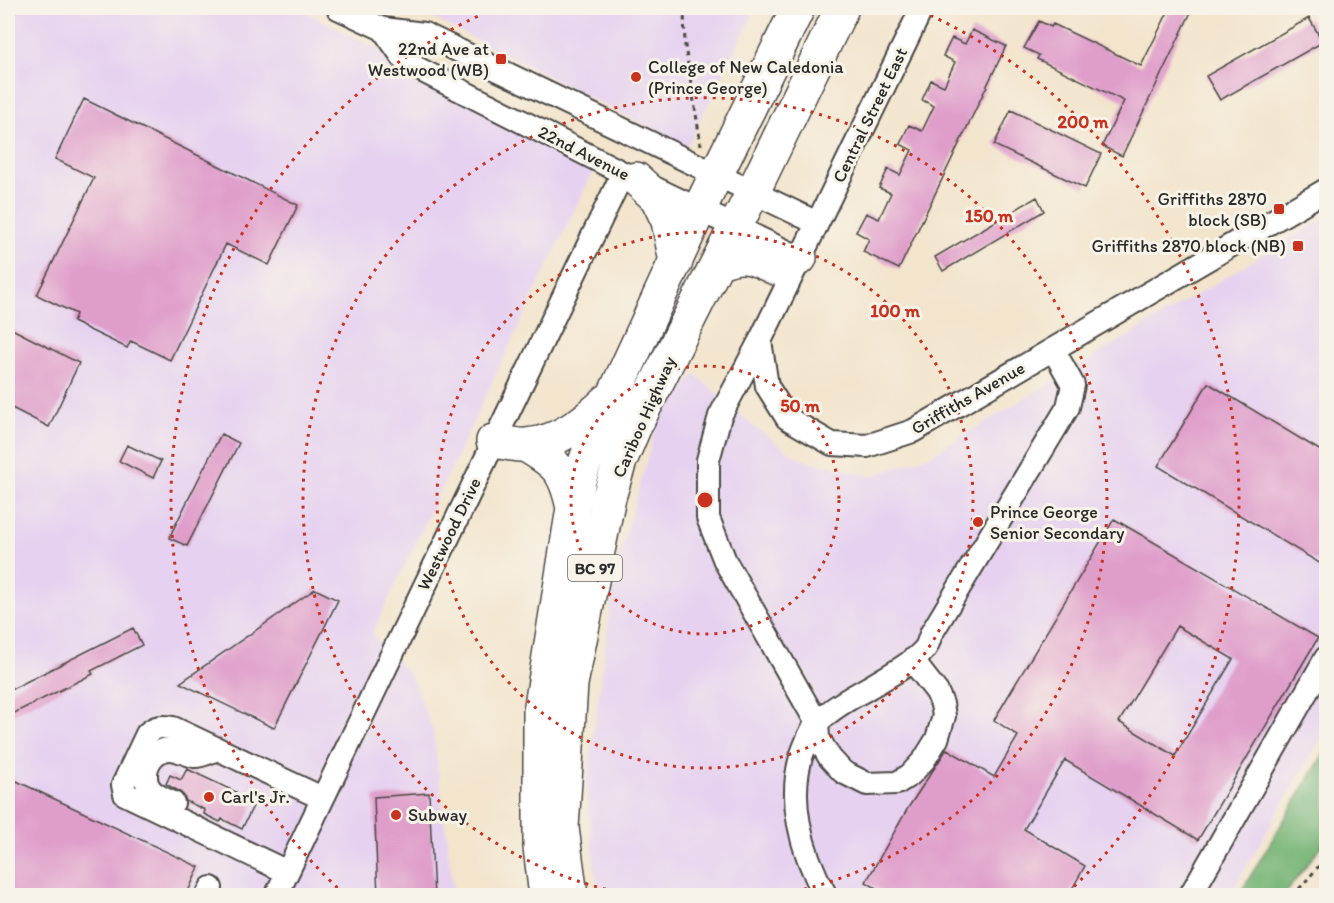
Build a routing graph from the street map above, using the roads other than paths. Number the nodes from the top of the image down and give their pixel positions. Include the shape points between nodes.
1 (338, 8) edge
2 (798, 8) edge
3 (842, 8) edge
4 (922, 8) edge
5 (375, 20) edge
6 (716, 174) junction
7 (630, 176) junction
8 (1326, 190) edge
9 (753, 192) junction
10 (699, 210) junction
11 (817, 223) junction
12 (735, 228) junction
13 (800, 258) junction
14 (676, 262) junction
15 (718, 263) junction
16 (759, 341) junction
17 (1053, 349) junction
18 (613, 396) junction
19 (493, 441) junction
20 (525, 445) junction
21 (573, 508) junction
22 (1326, 658) edge
23 (912, 660) junction
24 (817, 723) junction
25 (322, 798) junction
26 (287, 872) junction
27 (276, 896) edge
28 (546, 896) edge
29 (571, 896) edge
30 (826, 896) edge
31 (1190, 896) edge

1 - 5 street, 22nd Avenue
2 - 6 highway, Cariboo Highway / BC 97
3 - 9 highway, Cariboo Highway / BC 97
4 - 11 street, Central Street East
5 - 6 street, 22nd Avenue via 424,34
5 - 7 street, 22nd Avenue via 407,63
6 - 9 street, 22nd Avenue
6 - 10 highway, Cariboo Highway / BC 97
7 - 10 street, 22nd Avenue
7 - 14 highway via 657,198 668,221
7 - 19 street, Westwood Drive
8 - 17 street, Griffiths Avenue
9 - 11 street, 22nd Avenue
9 - 12 highway, Cariboo Highway / BC 97
10 - 12 street, 22nd Avenue
10 - 14 highway, Cariboo Highway / BC 97
11 - 13 street
12 - 13 street, 22nd Avenue
12 - 15 highway, Cariboo Highway / BC 97
13 - 15 highway via 775,268 742,255
13 - 16 street
14 - 18 highway, Cariboo Highway / BC 97
15 - 29 highway, Cariboo Highway / BC 97 via 634,428 609,497 571,684 562,828
16 - 17 street, Griffiths Avenue via 766,386 787,418 832,444 867,446 913,431
16 - 24 street via 720,416 708,460 708,518 724,561
17 - 23 street via 1073,385 1068,407 931,634 926,649
18 - 20 highway via 567,432
18 - 21 highway, Cariboo Highway / BC 97 via 591,445
19 - 20 highway
19 - 25 street, Westwood Drive
20 - 21 highway via 560,470
21 - 28 highway, Cariboo Highway / BC 97 via 540,712 540,847
22 - 31 street
23 - 24 street
23 - 24 street via 937,692 944,716 937,740 910,775 897,783 867,784 843,772 818,738
24 - 30 street via 802,753 797,808 805,851
25 - 26 street, Westwood Drive
25 - 26 street via 173,728 165,726 147,734 123,785 125,794
26 - 27 street, Westwood Drive

